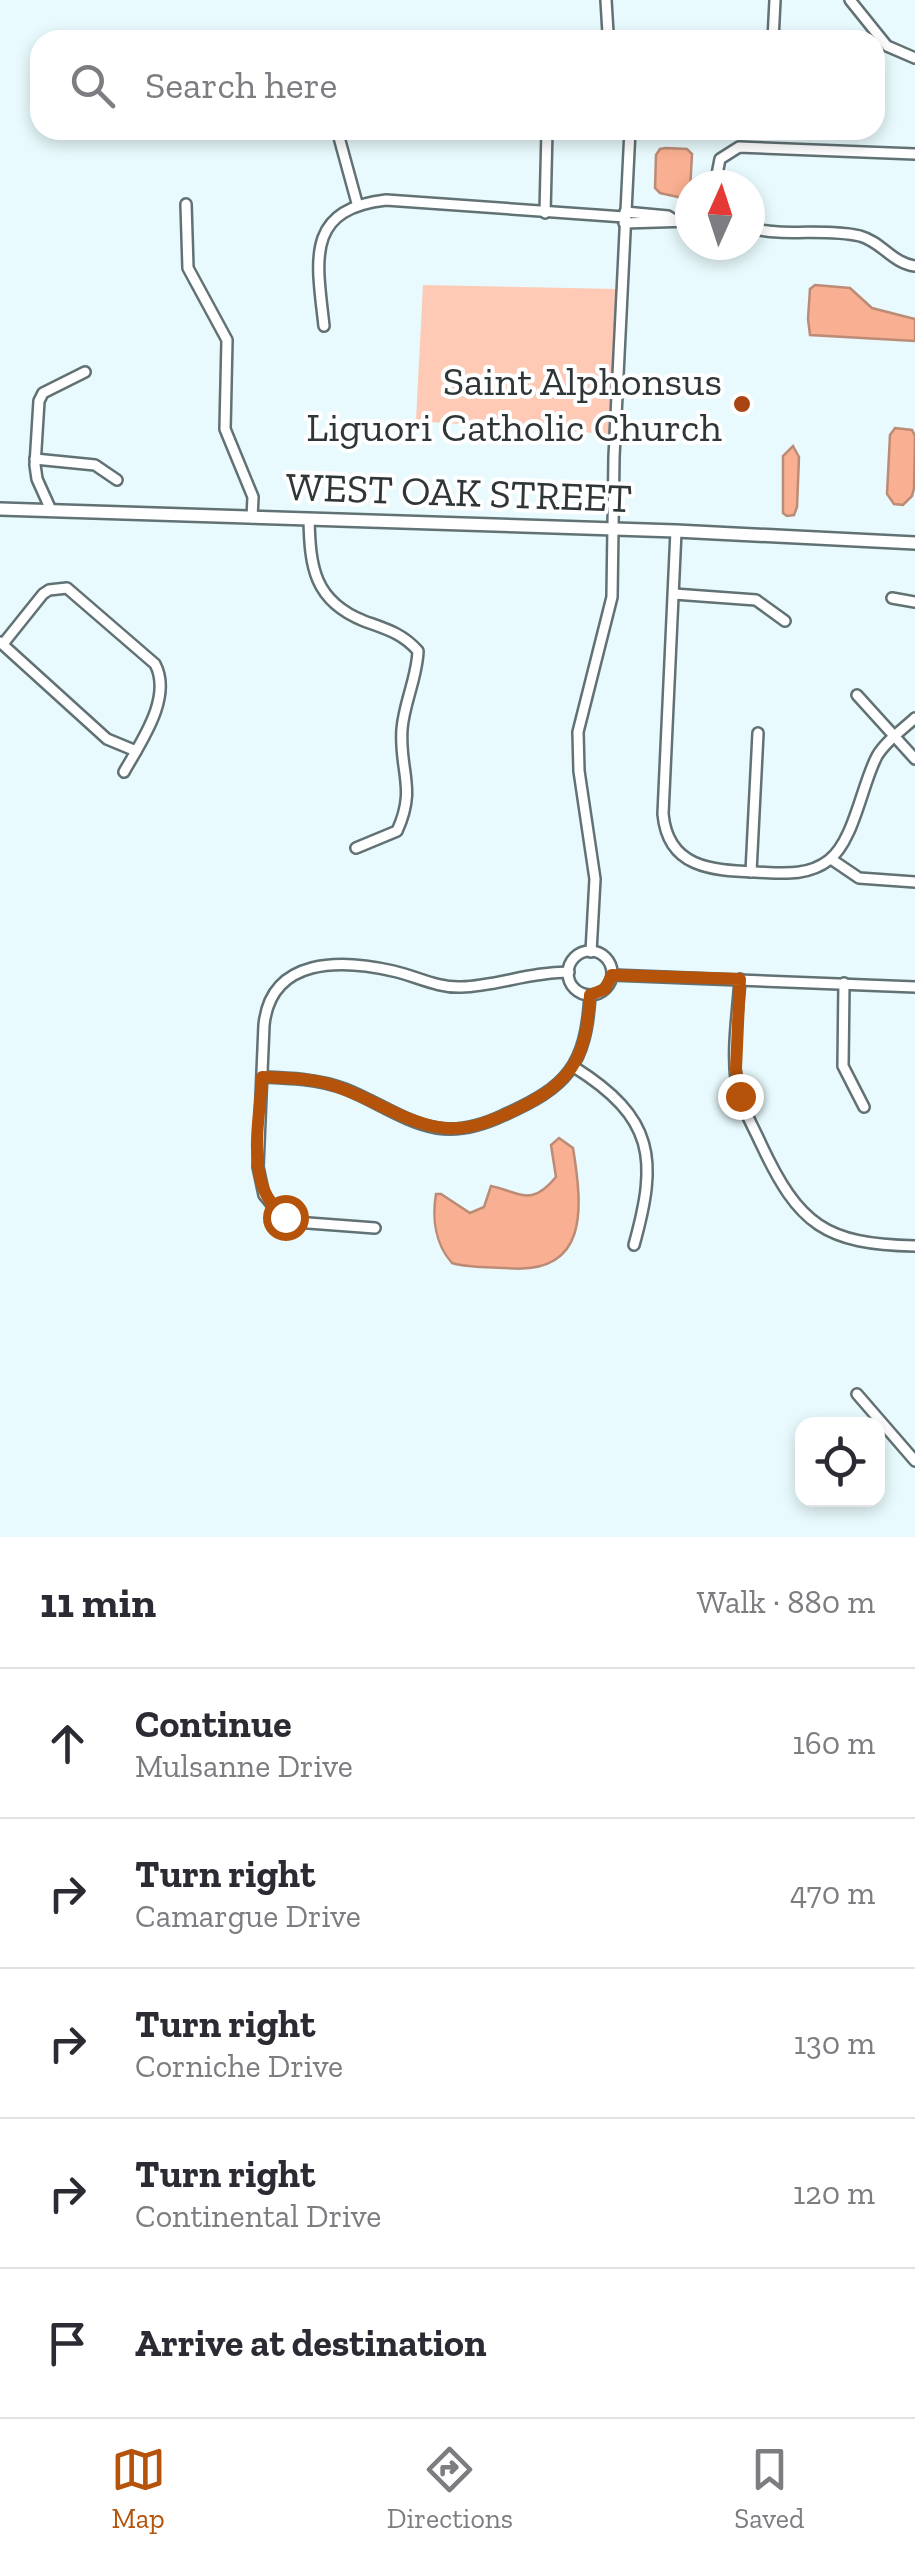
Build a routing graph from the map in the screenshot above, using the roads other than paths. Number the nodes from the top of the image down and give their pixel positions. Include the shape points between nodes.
1 (606, 0) edge
2 (775, 0) edge
3 (850, 0) edge
4 (608, 30) edge
5 (774, 30) edge
6 (874, 30) edge
7 (885, 44) edge
8 (915, 58) edge
9 (341, 140) edge
10 (547, 140) edge
11 (629, 140) edge
12 (915, 154) edge
13 (718, 170) edge
14 (357, 203) junction
15 (186, 204) dead end
16 (545, 213) junction
17 (624, 218) junction
18 (675, 220) edge
19 (765, 232) edge
20 (915, 266) edge
21 (324, 326) dead end
22 (85, 372) dead end
23 (35, 459) junction
24 (117, 480) dead end
25 (0, 509) edge
26 (51, 510) junction
27 (252, 518) junction
28 (309, 519) junction
29 (612, 530) junction
30 (676, 531) junction
31 (915, 543) edge
32 (674, 594) junction
33 (892, 598) dead end
34 (915, 602) edge
35 (785, 621) dead end
36 (1, 643) edge
37 (857, 695) dead end
38 (915, 718) edge
39 (758, 733) dead end
40 (895, 737) junction
41 (136, 751) junction
42 (915, 760) edge
43 (124, 772) dead end
44 (356, 848) dead end
45 (831, 859) junction
46 (752, 872) junction
47 (915, 882) edge
48 (591, 952) junction
49 (568, 972) junction
50 (612, 975) junction
51 (740, 979) junction
52 (844, 983) junction
53 (915, 987) edge
54 (590, 995) junction
55 (574, 1066) junction
56 (262, 1077) junction
57 (864, 1107) dead end
58 (375, 1228) dead end
59 (634, 1245) dead end
60 (915, 1246) edge
61 (857, 1394) dead end
62 (911, 1447) edge
63 (915, 1462) edge

1 - 4 street
2 - 5 street
3 - 6 street
7 - 8 street
9 - 14 street
10 - 16 street
11 - 17 street
12 - 13 street via 739,147 720,159
14 - 16 street
14 - 21 street via 331,223 321,241
15 - 27 street via 188,268 227,340 225,429 253,496
16 - 17 street
17 - 18 street
17 - 29 street
19 - 20 street via 865,237
22 - 23 street via 43,393
23 - 24 street via 95,465
23 - 26 street
25 - 26 main road, WEST OAK STREET
26 - 27 main road, WEST OAK STREET
27 - 28 main road, WEST OAK STREET
28 - 29 main road, WEST OAK STREET
28 - 44 street via 316,579 331,601 404,636 418,651 402,726 405,814 397,831
29 - 30 main road, WEST OAK STREET
29 - 48 street via 612,598 578,732 594,873
30 - 31 main road, WEST OAK STREET
30 - 32 street
32 - 35 street via 756,600
32 - 46 street via 664,826 676,849 696,865
33 - 34 street
36 - 41 street via 107,738
36 - 41 street via 43,594 58,588 74,592 160,673 150,726
37 - 40 street
38 - 40 street
39 - 46 street
40 - 42 street
40 - 45 street via 878,755
41 - 43 street
45 - 46 street via 801,873
45 - 47 street via 858,878
48 - 49 street via 576,957
48 - 50 street via 605,958
49 - 54 street via 572,986
49 - 56 street via 464,987 369,968 297,971 268,1003
50 - 51 street
50 - 54 street via 605,989
51 - 52 street
51 - 60 street via 736,1082 786,1194 820,1226 849,1240
52 - 53 street
52 - 57 street via 843,1066
54 - 55 street via 586,1036
55 - 56 street via 538,1100 490,1122 448,1129 331,1084
55 - 59 street via 615,1098 642,1139 648,1195
56 - 58 street via 259,1176 270,1204 308,1225
61 - 62 street
62 - 63 street

